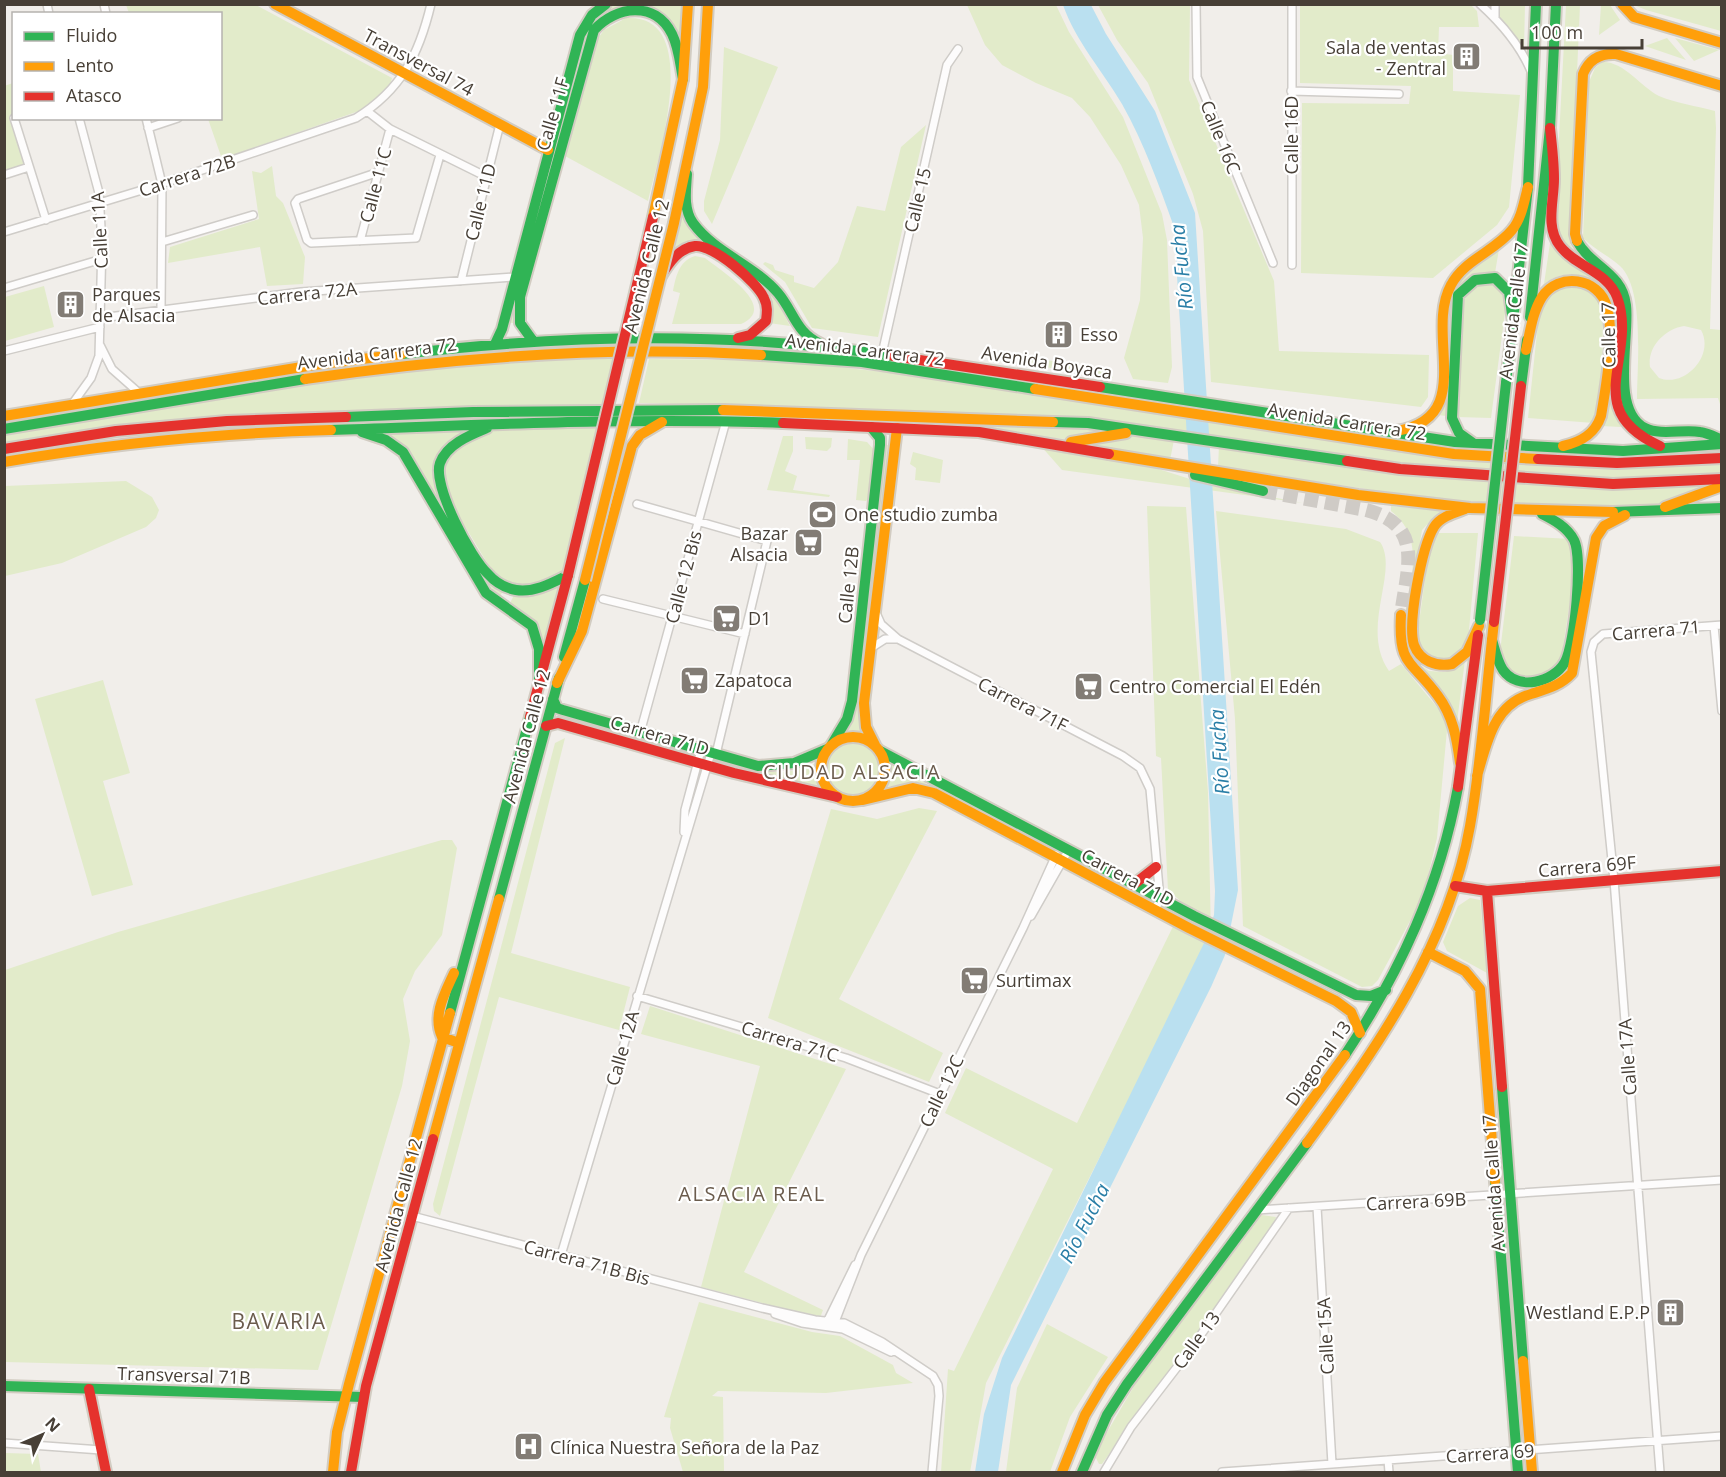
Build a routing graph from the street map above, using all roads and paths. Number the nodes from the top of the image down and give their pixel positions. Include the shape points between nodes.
1 (275, 4) edge
2 (431, 4) edge
3 (606, 4) edge
4 (688, 4) edge
5 (708, 4) edge
6 (1196, 4) edge
7 (1292, 4) edge
8 (1480, 4) edge
9 (1495, 4) edge
10 (1536, 4) edge
11 (1556, 4) edge
12 (1622, 4) edge
13 (1495, 18) junction
14 (1722, 42) edge
15 (958, 49) dead end
16 (405, 74) junction
17 (1533, 75) junction
18 (683, 79) junction
19 (1722, 86) edge
20 (1291, 92) junction
21 (1399, 94) dead end
22 (366, 111) junction
23 (14, 120) edge
24 (80, 120) edge
25 (146, 120) edge
26 (172, 120) edge
27 (500, 124) junction
28 (148, 128) junction
29 (1550, 128) junction
30 (390, 129) junction
31 (548, 150) junction
32 (440, 155) junction
33 (29, 167) junction
34 (376, 173) junction
35 (687, 174) junction
36 (4, 175) edge
37 (487, 177) junction
38 (162, 184) junction
39 (1528, 187) junction
40 (101, 204) junction
41 (254, 215) dead end
42 (46, 220) junction
43 (4, 232) edge
44 (360, 241) junction
45 (162, 242) junction
46 (102, 259) junction
47 (1273, 263) dead end
48 (1292, 265) dead end
49 (661, 276) junction
50 (514, 277) junction
51 (461, 281) junction
52 (4, 288) edge
53 (161, 310) junction
54 (101, 318) junction
55 (1513, 322) junction
56 (100, 327) junction
57 (694, 340) junction
58 (726, 341) junction
59 (533, 342) junction
60 (495, 344) junction
61 (100, 345) junction
62 (810, 346) junction
63 (846, 349) junction
64 (1526, 350) junction
65 (4, 351) edge
66 (658, 352) junction
67 (882, 354) junction
68 (920, 359) junction
69 (846, 361) junction
70 (949, 375) junction
71 (1104, 388) junction
72 (140, 393) junction
73 (1082, 396) junction
74 (1169, 398) joint
75 (73, 403) junction
76 (515, 411) junction
77 (4, 416) edge
78 (667, 420) junction
79 (726, 421) junction
80 (546, 423) junction
81 (498, 424) junction
82 (872, 427) junction
83 (351, 428) junction
84 (897, 428) junction
85 (4, 429) edge
86 (1139, 430) junction
87 (1385, 433) junction
88 (89, 435) junction
89 (1722, 440) edge
90 (1060, 444) junction
91 (1474, 444) junction
92 (1722, 444) edge
93 (1668, 448) junction
94 (4, 449) edge
95 (1552, 449) junction
96 (67, 450) junction
97 (1722, 458) edge
98 (4, 462) edge
99 (1217, 476) junction
100 (1722, 479) edge
101 (1722, 486) edge
102 (1263, 490) tunnel mouth
103 (637, 504) dead end
104 (1470, 508) junction
105 (1722, 508) edge
106 (1538, 512) junction
107 (1629, 513) junction
108 (1649, 513) junction
109 (699, 521) junction
110 (568, 575) junction
111 (603, 599) dead end
112 (875, 609) junction
113 (1401, 615) tunnel mouth
114 (673, 616) junction
115 (1494, 622) joint
116 (1479, 623) junction
117 (1718, 625) edge
118 (745, 634) junction
119 (898, 639) junction
120 (1492, 640) junction
121 (1594, 642) joint
122 (870, 650) junction
123 (539, 683) junction
124 (558, 683) junction
125 (553, 699) junction
126 (1722, 711) edge
127 (546, 726) junction
128 (640, 732) junction
129 (829, 746) junction
130 (877, 748) junction
131 (710, 752) junction
132 (1460, 763) junction
133 (703, 764) junction
134 (1477, 776) junction
135 (837, 797) junction
136 (863, 800) junction
137 (1061, 854) junction
138 (1156, 867) junction
139 (1722, 871) edge
140 (1614, 880) junction
141 (1133, 885) junction
142 (1455, 886) junction
143 (1487, 891) junction
144 (1160, 899) junction
145 (1155, 910) junction
146 (1428, 952) junction
147 (1386, 990) junction
148 (637, 996) junction
149 (1360, 1033) junction
150 (442, 1038) junction
151 (459, 1043) junction
152 (940, 1094) junction
153 (1722, 1180) edge
154 (1637, 1186) junction
155 (1497, 1196) junction
156 (1511, 1196) junction
157 (1317, 1207) junction
158 (1289, 1208) junction
159 (1254, 1211) junction
160 (412, 1216) junction
161 (561, 1255) junction
162 (830, 1324) junction
163 (4, 1386) edge
164 (89, 1389) junction
165 (345, 1396) junction
166 (363, 1397) junction
167 (1722, 1436) edge
168 (1658, 1440) junction
169 (4, 1443) edge
170 (101, 1450) junction
171 (1531, 1450) junction
172 (1516, 1451) junction
173 (1087, 1458) junction
174 (1388, 1460) junction
175 (1332, 1464) junction
176 (1268, 1471) edge
177 (106, 1473) edge
178 (333, 1473) edge
179 (351, 1473) edge
180 (932, 1473) edge
181 (1062, 1473) edge
182 (1082, 1473) edge
183 (1090, 1473) edge
184 (1104, 1473) edge
185 (1222, 1473) edge
186 (1389, 1473) edge
187 (1518, 1473) edge
188 (1532, 1473) edge
189 (1660, 1473) edge

1 - 16 main road, Transversal 74
2 - 16 street
3 - 31 main road, Calle 11F via 592,15 579,35
4 - 18 main road, Avenida Calle 12
5 - 35 main road, Avenida Calle 12 via 703,99
6 - 47 street, Calle 16C via 1197,77
7 - 20 street, Calle 16D
8 - 13 street
9 - 13 street
10 - 17 main road, Avenida Calle 17
11 - 29 main road, Avenida Calle 17
12 - 14 main road via 1634,17
13 - 17 street via 1523,54
15 - 67 street, Calle 15 via 947,65
16 - 22 street
16 - 27 main road, Transversal 74
17 - 39 main road, Avenida Calle 17
18 - 59 main road, Calle 11F via 674,37 652,14 624,9 606,16 594,30 520,297 519,323
18 - 110 main road, Avenida Calle 12, bridge
19 - 89 main road, Calle 17 via 1616,54 1597,56 1588,64 1583,74 1576,238 1581,248 1606,268 1622,288 1627,317 1627,411 1646,428 1700,431
20 - 21 street
20 - 48 street, Calle 16D
22 - 30 street
22 - 38 street, Carrera 72B via 342,124
23 - 33 street
24 - 40 street, Calle 11A
25 - 28 street
26 - 28 street
27 - 31 main road, Transversal 74
27 - 37 street, Calle 11D
28 - 38 street
29 - 64 main road, Avenida Calle 17
29 - 93 main road via 1553,235 1566,253 1607,282 1617,297 1619,415 1639,439
30 - 32 street
30 - 34 street, Calle 11C
31 - 50 main road, Calle 11F
32 - 37 street
32 - 44 street via 416,238
33 - 36 street
33 - 42 street
34 - 44 street, Calle 11C
34 - 44 street via 295,203 311,243
35 - 49 main road, Avenida Calle 12, bridge
35 - 63 main road via 686,205 693,223 778,294 802,334 816,342
37 - 51 street, Calle 11D
38 - 40 street, Carrera 72B
38 - 45 street
39 - 55 main road, Avenida Calle 17
39 - 87 main road via 1513,229 1459,274 1447,293 1437,409 1418,426
40 - 42 street, Carrera 72B
40 - 46 street, Calle 11A
41 - 45 street
42 - 43 street, Carrera 72B
45 - 53 street
46 - 52 street
46 - 54 street, Calle 11A
49 - 58 main road via 675,256 691,246 700,246 708,248 758,288 768,303 766,321 750,335
49 - 124 main road, Avenida Calle 12, bridge
50 - 51 street, Carrera 72A
50 - 60 main road, Calle 11F
51 - 53 street, Carrera 72A via 302,292
53 - 54 street, Carrera 72A
54 - 56 street, Calle 11A
55 - 91 main road via 1509,293 1498,280 1474,279 1458,295 1452,418 1459,433
55 - 116 main road, Avenida Calle 17, bridge
56 - 61 street, Calle 11A
56 - 65 street
57 - 58 main road, Avenida Carrera 72
57 - 59 main road, Avenida Carrera 72
57 - 66 main road
58 - 62 main road, Avenida Carrera 72
59 - 60 main road, Avenida Carrera 72
60 - 72 main road, Avenida Carrera 72 via 314,365
61 - 72 street, Calle 11A via 112,369
61 - 75 street, Calle 11A via 91,378
62 - 63 main road, Avenida Carrera 72
62 - 69 main road
63 - 67 main road, Avenida Carrera 72
64 - 95 main road via 1543,294 1554,286 1580,280 1600,292 1609,315 1602,416 1583,440
64 - 115 main road, Avenida Calle 17, bridge
66 - 69 main road, Avenida Carrera 72 via 764,354
66 - 85 main road, Avenida Carrera 72 via 521,355 415,363
67 - 68 main road, Avenida Carrera 72
68 - 70 main road
68 - 71 main road, Avenida Boyaca
69 - 70 main road, Avenida Carrera 72
70 - 73 main road, Avenida Carrera 72
71 - 73 main road
71 - 74 main road, Avenida Boyaca
72 - 75 main road, Avenida Carrera 72
73 - 97 main road, Avenida Carrera 72 via 1454,454 1617,463
74 - 87 main road, Avenida Carrera 72
75 - 77 main road, Avenida Carrera 72
76 - 80 main road
76 - 86 main road, Avenida Carrera 72 via 717,410 1065,421
76 - 88 main road, Avenida Carrera 72 via 227,421
78 - 79 main road
78 - 80 main road
78 - 124 main road via 643,432 632,446 585,624
79 - 82 main road
79 - 109 street, Calle 12 Bis
80 - 81 main road
81 - 83 main road
81 - 110 main road via 459,440 445,454 438,473 441,496 479,562 496,582 514,590 539,590
82 - 84 main road
82 - 129 main road, Calle 12B via 880,445 852,701 847,719
83 - 96 main road via 201,435
83 - 123 main road via 386,440 403,452 486,593 532,626 539,649
84 - 90 main road via 979,432
84 - 112 main road, Calle 12B
86 - 90 main road
86 - 100 main road, Avenida Carrera 72 via 1400,469 1483,477 1613,484
87 - 91 main road, Avenida Carrera 72
88 - 94 main road, Avenida Carrera 72
88 - 96 main road
90 - 99 main road
91 - 95 main road, Avenida Carrera 72
92 - 93 main road, Avenida Carrera 72
93 - 95 main road, Avenida Carrera 72
96 - 98 main road
99 - 102 main road
99 - 104 main road
101 - 108 main road
103 - 109 street
104 - 106 main road
104 - 116 main road via 1450,514 1432,529 1414,617 1413,643 1427,660 1449,666 1465,656
105 - 108 main road
106 - 107 main road
106 - 120 main road via 1564,527 1578,552 1565,661 1544,680 1518,681 1504,672
107 - 108 main road
107 - 134 main road via 1604,526 1596,538 1572,674 1559,685 1521,697 1507,706 1496,723
109 - 114 street, Calle 12 Bis
109 - 118 street, Calle 12A via 767,541
110 - 123 main road, Avenida Calle 12
111 - 114 street
112 - 119 street, Carrera 71F via 881,624
112 - 122 main road, Calle 12B
113 - 132 main road via 1403,656 1447,710 1457,738
114 - 118 street
114 - 128 street, Calle 12 Bis
115 - 120 main road, Diagonal 13
116 - 132 main road, Diagonal 13
117 - 121 street, Carrera 71 via 1603,634
117 - 126 street
118 - 131 street, Calle 12A
119 - 122 street via 885,639
119 - 138 street, Carrera 71F via 1123,756 1144,774 1150,789
120 - 134 main road, Diagonal 13
121 - 140 street, Calle 17A via 1591,652
122 - 130 main road, Calle 12B via 865,719
123 - 150 main road, Avenida Calle 12
124 - 125 main road, Avenida Calle 12
125 - 127 main road, Avenida Calle 12
125 - 128 main road, Carrera 71D via 557,708
127 - 133 main road, Carrera 71D via 558,723
127 - 151 main road, Avenida Calle 12
128 - 131 main road, Carrera 71D
129 - 130 main road via 853,736
129 - 131 main road, Carrera 71D via 798,764 772,767
129 - 135 main road via 820,772 824,784
130 - 136 main road via 885,768 884,780 874,794
130 - 137 main road, Carrera 71D
131 - 133 street, Calle 12A
132 - 147 main road, Diagonal 13 via 1435,880
133 - 135 main road, Carrera 71D
133 - 148 street, Calle 12A via 685,810 683,840
134 - 142 main road, Diagonal 13 via 1470,827
135 - 136 main road
136 - 137 main road, Carrera 71D via 898,790 924,790
137 - 141 main road, Carrera 71D
137 - 145 main road, Carrera 71D
137 - 152 street, Calle 12C
138 - 141 main road
138 - 144 street
139 - 140 main road, Carrera 69F
140 - 143 main road, Carrera 69F
140 - 154 street, Calle 17A
141 - 144 main road, Carrera 71D
142 - 143 main road, Carrera 69F
142 - 146 main road, Diagonal 13
143 - 156 main road, Avenida Calle 17
144 - 145 street
144 - 147 main road, Carrera 71D via 1356,995 1371,996
145 - 149 main road, Carrera 71D via 1345,1006
146 - 155 main road, Avenida Calle 17 via 1465,971 1480,989
146 - 159 main road, Diagonal 13 via 1399,1010 1364,1066
147 - 149 main road, Diagonal 13
148 - 152 street, Carrera 71C via 846,1058
148 - 161 street, Calle 12A
149 - 181 main road, Diagonal 13 via 1109,1374 1085,1415
150 - 151 main road
150 - 165 main road, Avenida Calle 12
151 - 160 main road, Avenida Calle 12
152 - 162 street, Calle 12C
153 - 154 street, Carrera 69B
154 - 156 street, Carrera 69B
154 - 168 street, Calle 17A
155 - 156 street, Carrera 69B
155 - 157 street, Carrera 69B
155 - 172 main road, Avenida Calle 17
156 - 171 main road, Avenida Calle 17
157 - 158 street, Carrera 69B
157 - 175 street, Calle 15A
158 - 159 street, Carrera 69B
158 - 184 street, Calle 13 via 1191,1349 1131,1427
159 - 173 main road, Diagonal 13 via 1127,1384
160 - 161 street, Carrera 71B Bis
160 - 166 main road, Avenida Calle 12
161 - 162 street, Carrera 71B Bis
162 - 180 street, Carrera 71B Bis via 882,1342 936,1381 939,1396
163 - 164 main road, Transversal 71B
164 - 165 main road, Transversal 71B
164 - 170 main road
165 - 166 main road, Transversal 71B
165 - 178 main road, Avenida Calle 12
166 - 179 main road, Avenida Calle 12
167 - 168 street, Carrera 69
168 - 171 street, Carrera 69
168 - 189 street, Calle 17A
169 - 170 street
170 - 177 main road
171 - 172 street, Carrera 69
171 - 188 main road, Avenida Calle 17
172 - 174 street, Carrera 69
172 - 187 main road, Avenida Calle 17
173 - 182 main road, Diagonal 13
173 - 183 main road
174 - 175 street, Carrera 69
174 - 186 street
175 - 176 street, Carrera 69
176 - 185 street, Carrera 69

